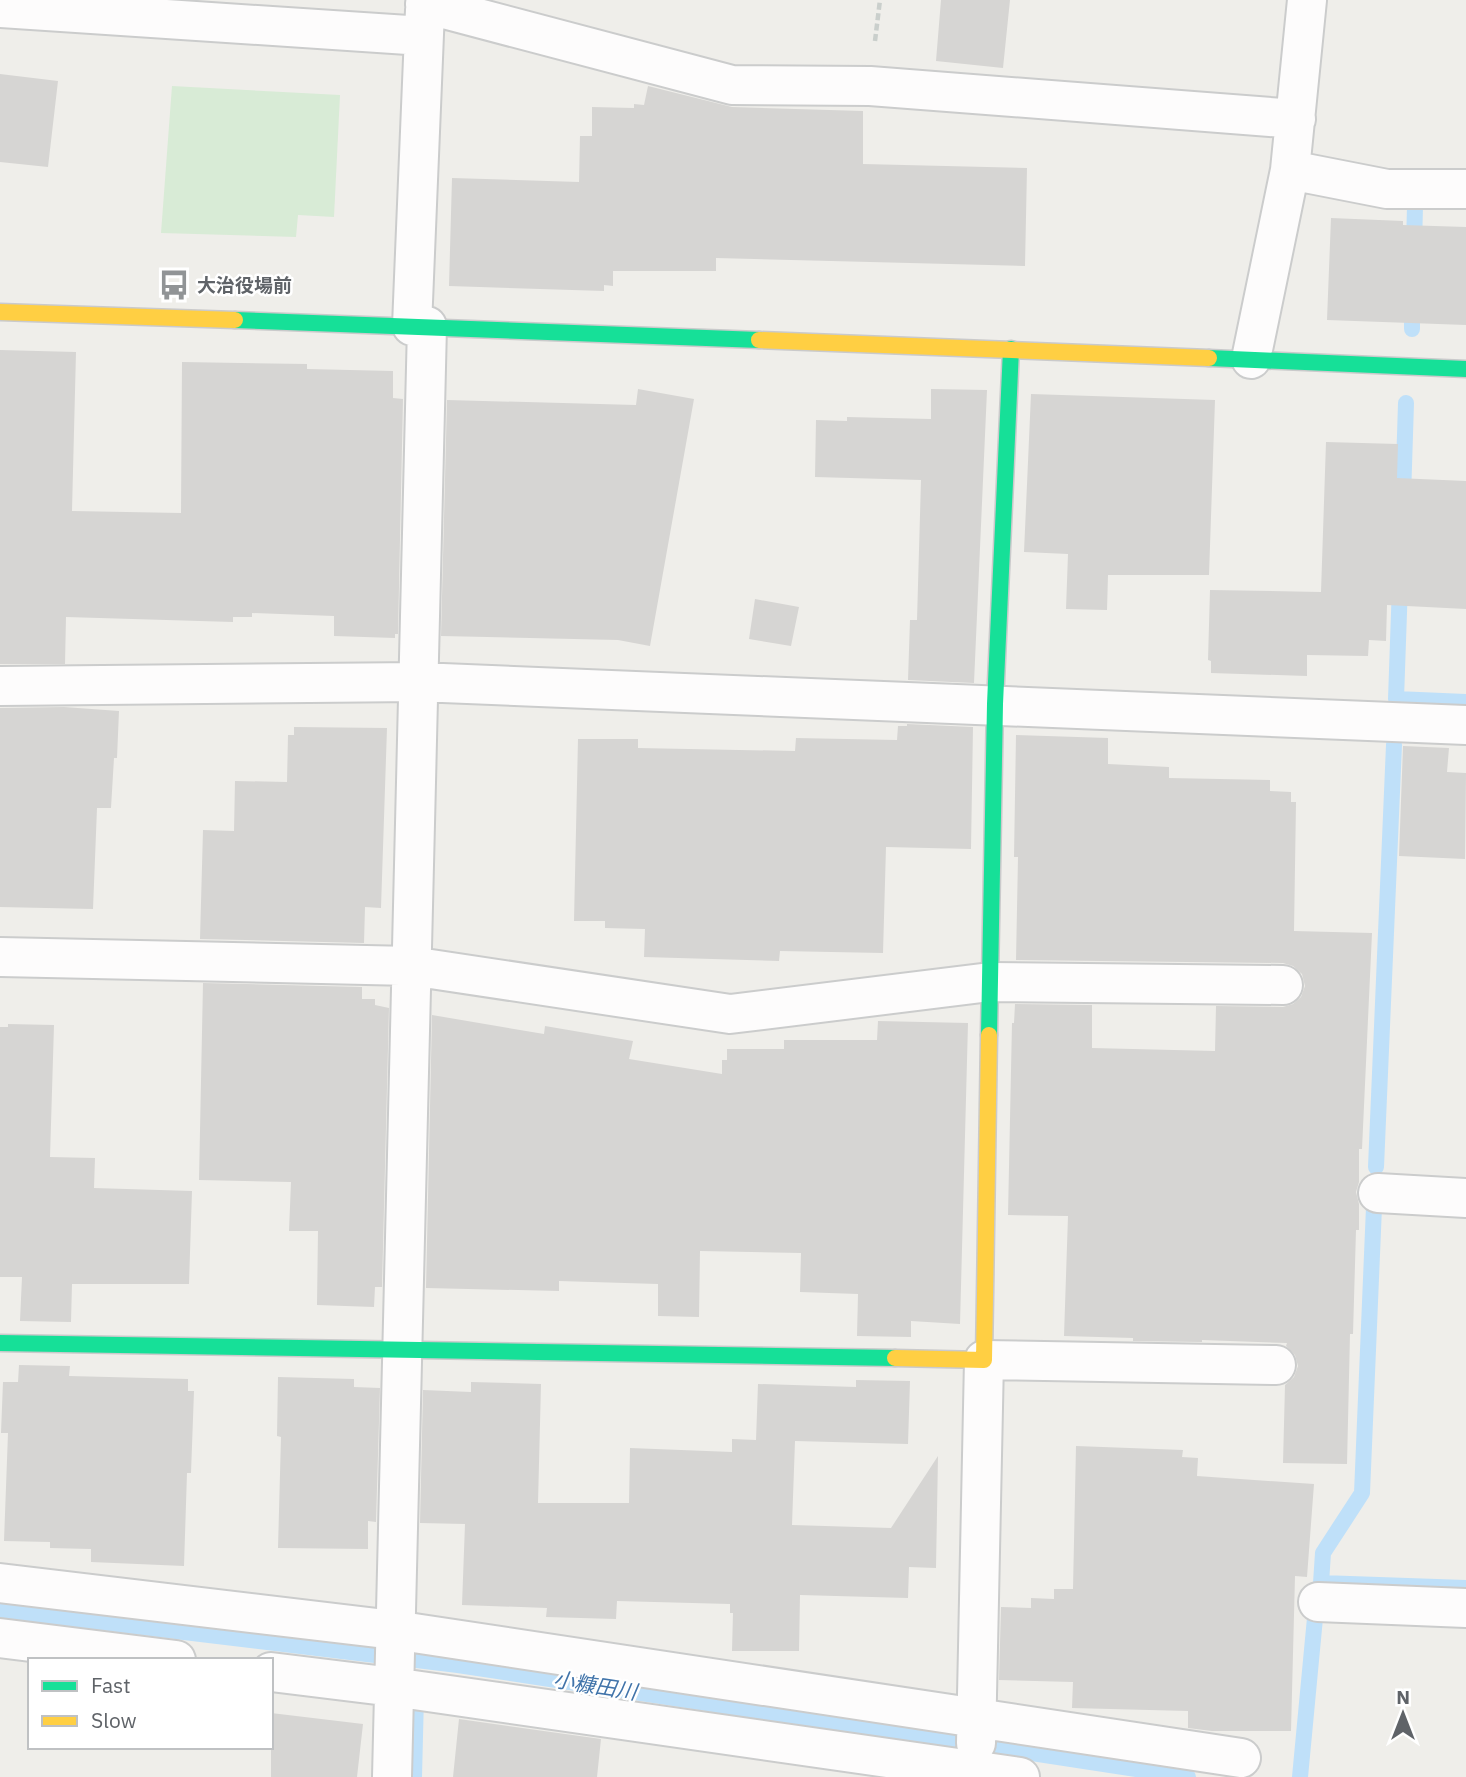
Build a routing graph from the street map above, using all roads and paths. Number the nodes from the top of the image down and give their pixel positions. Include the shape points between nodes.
1 (1307, 0) edge
2 (0, 8) edge
3 (424, 14) edge
4 (1296, 119) junction
5 (1290, 170) junction
6 (1466, 189) edge
7 (0, 312) edge
8 (420, 326) junction
9 (1012, 349) junction
10 (1251, 359) junction
11 (1466, 369) edge
12 (418, 682) junction
13 (0, 686) edge
14 (995, 704) junction
15 (1466, 725) edge
16 (0, 957) edge
17 (411, 966) junction
18 (990, 982) junction
19 (1283, 985) dead end
20 (1378, 1193) dead end
21 (1466, 1198) edge
22 (0, 1343) edge
23 (401, 1350) junction
24 (984, 1360) junction
25 (1276, 1365) dead end
26 (0, 1583) edge
27 (1318, 1602) dead end
28 (1466, 1608) edge
29 (0, 1638) edge
30 (394, 1657) junction
31 (160, 1658) edge
32 (273, 1672) edge
33 (976, 1743) junction
34 (1241, 1758) dead end
35 (392, 1777) edge
36 (1020, 1777) edge

1 - 4 street
2 - 3 street
3 - 4 street via 732,85 870,86
3 - 8 street
4 - 5 street
5 - 6 street via 1387,189
5 - 10 street
7 - 8 street
8 - 9 street
8 - 12 street
9 - 10 street
9 - 14 street
10 - 11 street
12 - 13 street
12 - 14 street
12 - 17 street
14 - 15 street
14 - 18 street
16 - 17 street
17 - 18 street via 730,1014
17 - 23 street
18 - 19 street
18 - 24 street
20 - 21 street
22 - 23 street
23 - 24 street
23 - 30 street
24 - 25 street
24 - 33 street
26 - 30 street
27 - 28 street
29 - 31 street
30 - 32 street
30 - 33 street
30 - 33 street
30 - 35 street
33 - 34 street
33 - 36 street

